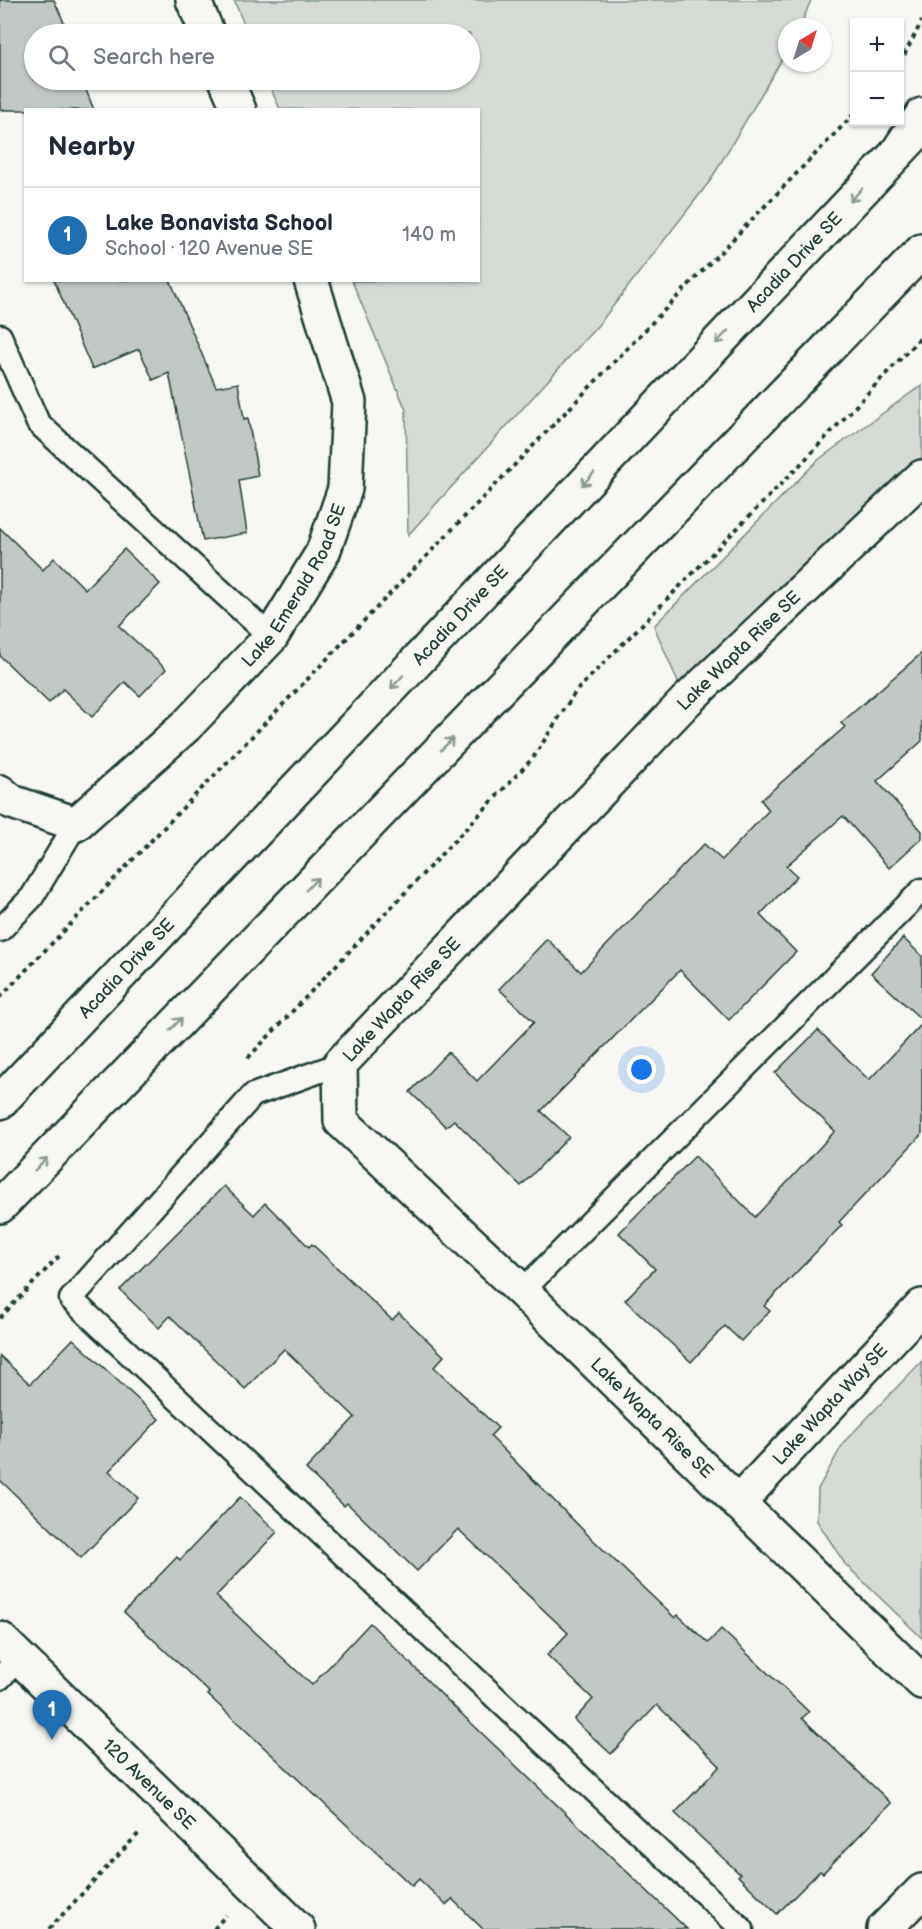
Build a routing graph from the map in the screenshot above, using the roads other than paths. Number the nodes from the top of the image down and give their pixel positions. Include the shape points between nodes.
1 (193, 0) edge
2 (204, 24) edge
3 (230, 90) edge
4 (238, 108) edge
5 (922, 115) edge
6 (922, 126) edge
7 (897, 153) junction
8 (922, 251) edge
9 (312, 282) edge
10 (0, 336) edge
11 (922, 477) edge
12 (271, 637) junction
13 (0, 792) edge
14 (76, 824) junction
15 (922, 890) edge
16 (0, 930) edge
17 (339, 1064) junction
18 (0, 1102) edge
19 (0, 1206) edge
20 (522, 1291) junction
21 (922, 1306) edge
22 (738, 1503) junction
23 (6, 1658) edge
24 (922, 1682) edge
25 (922, 1891) edge
26 (298, 1929) edge
27 (742, 1929) edge
28 (884, 1929) edge

1 - 2 street
3 - 4 street
5 - 7 street
6 - 7 street, Acadia Drive SE
7 -> 18 street, Acadia Drive SE
19 -> 8 street
9 - 12 street, Lake Emerald Road SE via 349,402 345,489 323,552
10 - 12 lane via 38,423
11 - 17 street, Lake Wapta Rise SE via 686,700
12 - 14 street, Lake Emerald Road SE via 186,726
13 - 14 street via 12,802
14 - 16 lane via 32,897
15 - 20 lane
17 - 20 street, Lake Wapta Rise SE via 340,1121
17 - 27 lane via 253,1095 71,1299
20 - 22 street, Lake Wapta Rise SE
21 - 22 street, Lake Wapta Way SE
22 - 24 street, Lake Wapta Rise SE
23 - 26 street, 120 Avenue SE via 167,1803
25 - 28 street

